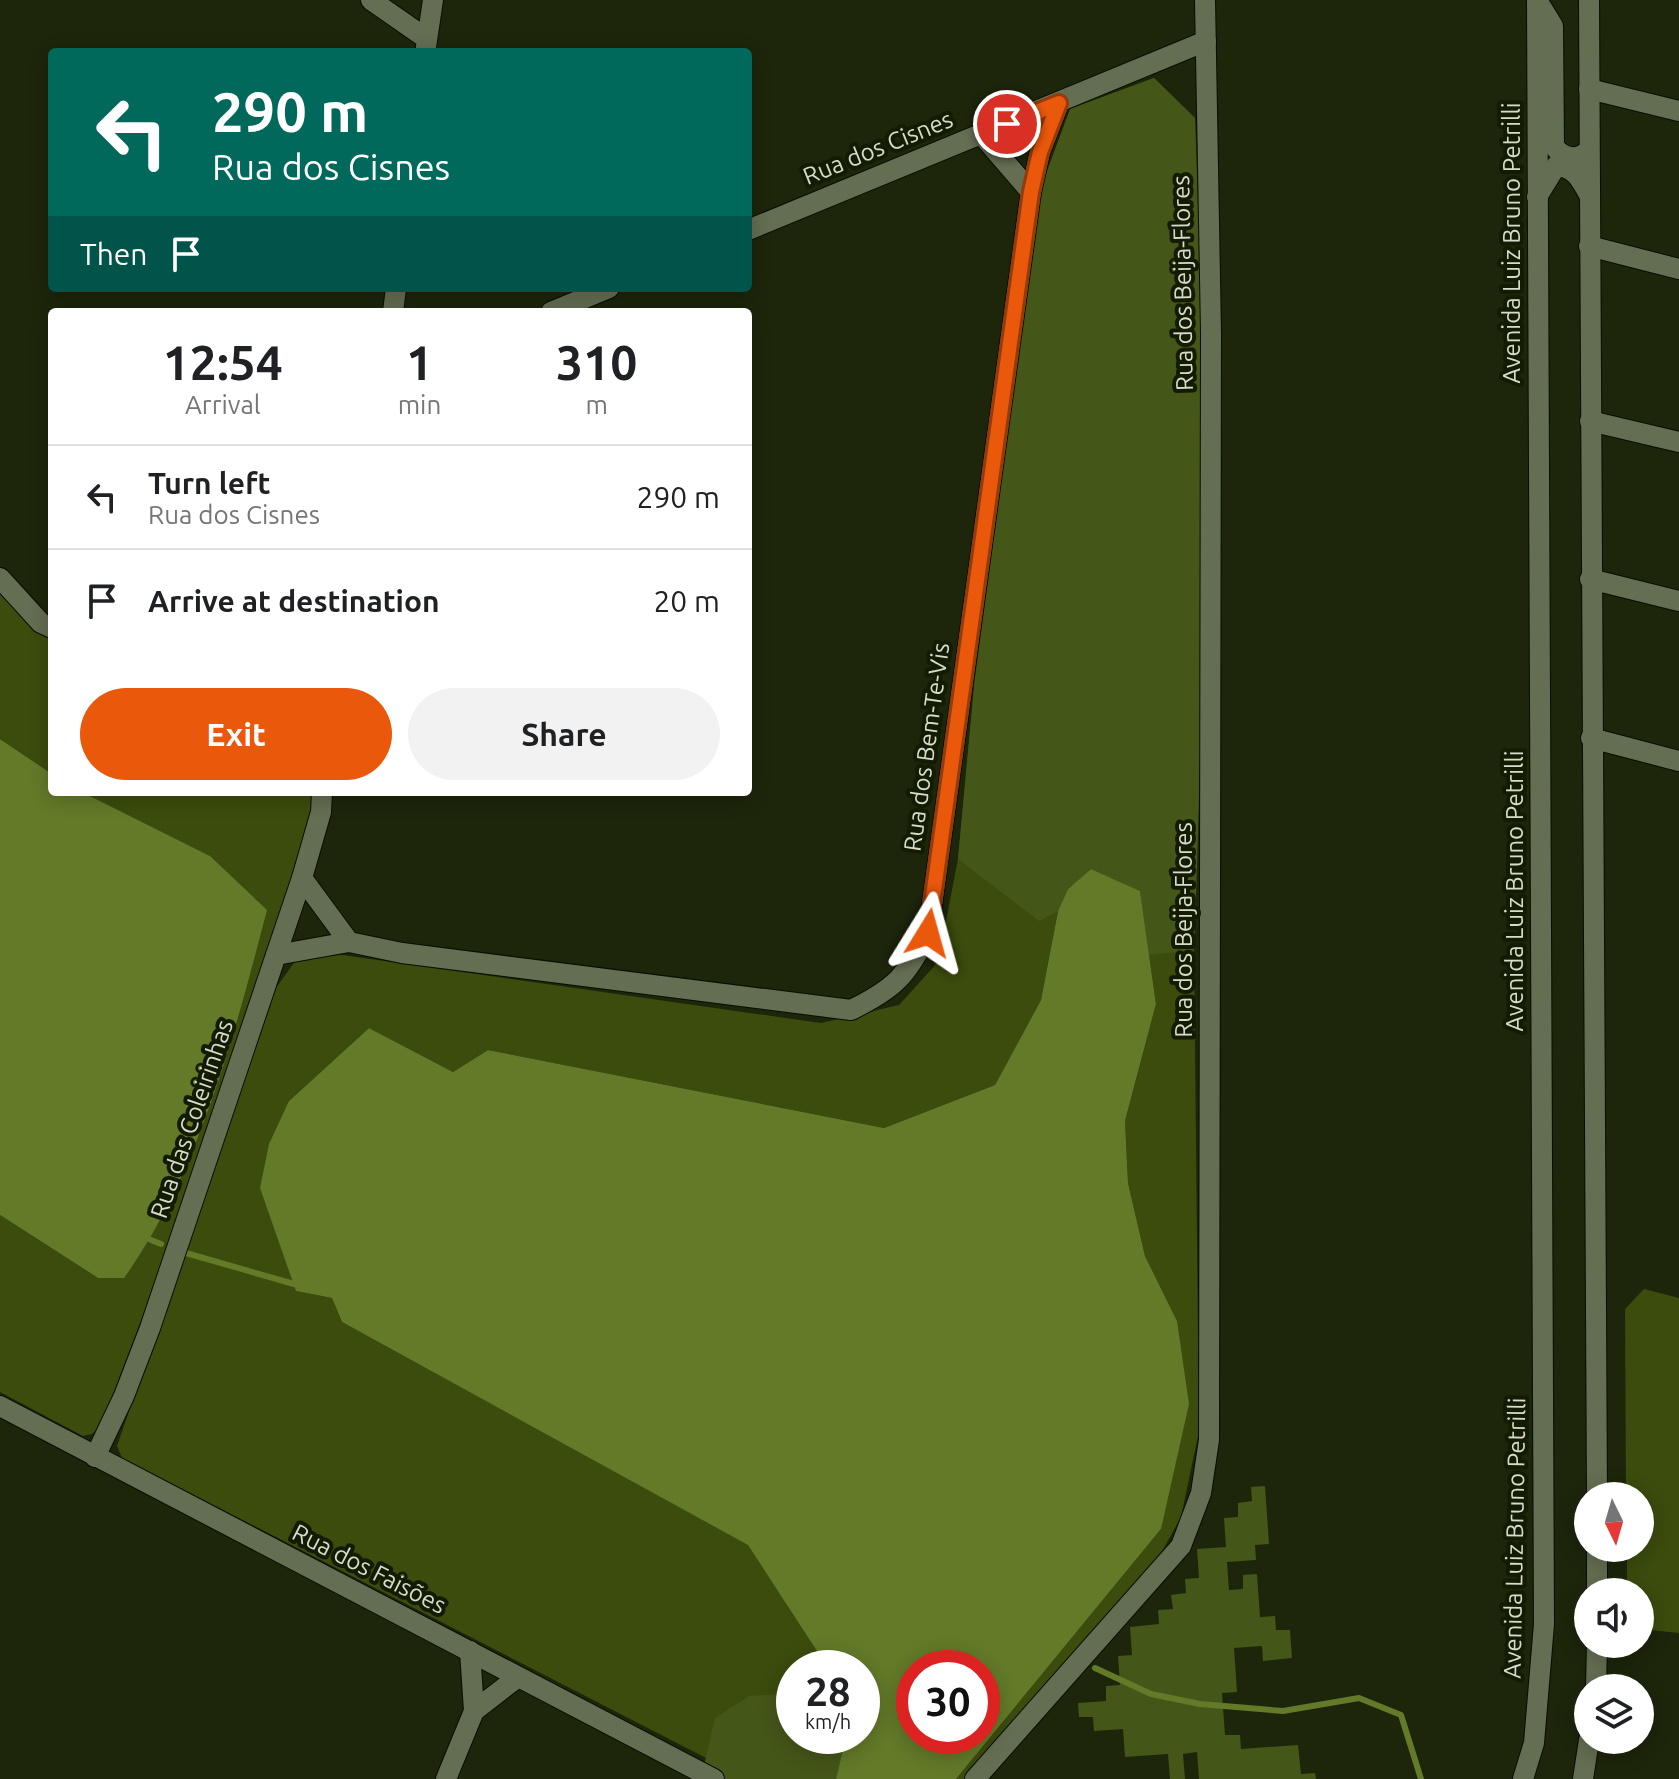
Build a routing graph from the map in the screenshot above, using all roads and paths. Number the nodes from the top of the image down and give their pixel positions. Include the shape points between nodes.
1 (371, 0) edge
2 (433, 0) edge
3 (1205, 0) edge
4 (1537, 0) edge
5 (1589, 0) edge
6 (1206, 41) junction
7 (427, 46) edge
8 (1589, 89) junction
9 (1059, 103) junction
10 (1679, 111) edge
11 (981, 134) junction
12 (1589, 150) junction
13 (1031, 192) junction
14 (1589, 195) junction
15 (1537, 197) junction
16 (752, 228) edge
17 (1589, 246) junction
18 (1679, 269) edge
19 (599, 292) edge
20 (561, 308) edge
21 (1590, 421) junction
22 (1679, 442) edge
23 (0, 578) edge
24 (1590, 579) junction
25 (1679, 601) edge
26 (48, 626) edge
27 (1591, 738) junction
28 (1679, 761) edge
29 (322, 796) edge
30 (302, 878) junction
31 (349, 942) junction
32 (276, 955) junction
33 (0, 1406) edge
34 (95, 1457) junction
35 (1597, 1482) edge
36 (470, 1651) junction
37 (518, 1677) junction
38 (474, 1711) junction
39 (1587, 1754) edge
40 (446, 1779) edge
41 (714, 1779) edge
42 (975, 1779) edge
43 (1523, 1779) edge
44 (1583, 1779) edge

1 - 7 street
2 - 7 street
3 - 6 street, Rua dos Beija-Flores
4 - 12 street via 1553,26 1554,146 1574,158
4 - 15 street, Avenida Luiz Bruno Petrilli
5 - 8 street
6 - 9 street, Rua dos Cisnes
6 - 42 street, Rua dos Beija-Flores via 1211,333 1209,1440 1201,1493 1181,1546
8 - 10 street
8 - 12 street
9 - 11 street, Rua dos Cisnes
9 - 13 street, Rua dos Bem-Te-Vis
11 - 13 street
11 - 16 street, Rua dos Cisnes
12 - 14 street
13 - 31 street, Rua dos Bem-Te-Vis via 928,933 910,970 886,993 851,1010
14 - 15 street via 1579,176 1556,166
14 - 17 street
15 - 43 street, Avenida Luiz Bruno Petrilli via 1544,1624 1534,1743
17 - 18 street
17 - 21 street
19 - 20 street
21 - 22 street
21 - 24 street
23 - 26 street
24 - 25 street
24 - 27 street
27 - 28 street
27 - 35 street
29 - 30 street, Rua das Coleirinhas
30 - 31 street
30 - 32 street, Rua das Coleirinhas
31 - 32 street, Rua dos Bem-Te-Vis
32 - 34 street, Rua das Coleirinhas via 150,1328
33 - 34 street, Rua dos Faisões
34 - 36 street, Rua dos Faisões
36 - 37 street, Rua dos Faisões
36 - 38 street
37 - 38 street
37 - 41 street, Rua dos Faisões
38 - 40 street
39 - 44 street

